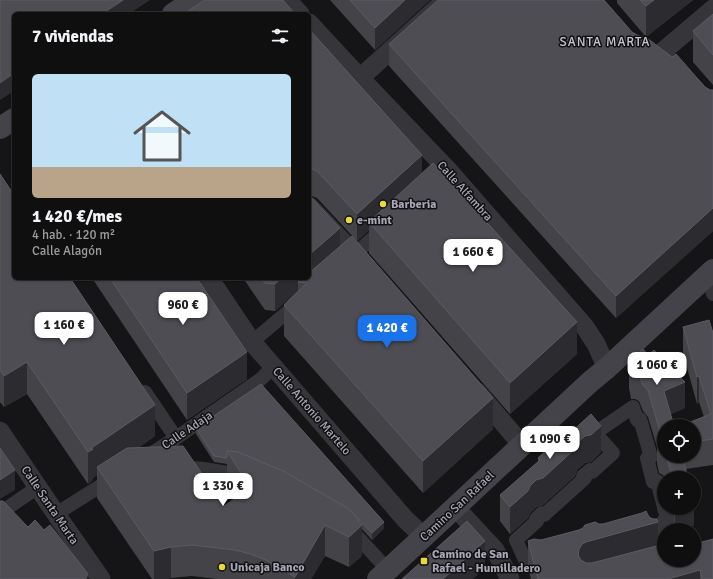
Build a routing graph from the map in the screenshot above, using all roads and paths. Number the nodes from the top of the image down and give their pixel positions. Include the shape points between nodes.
1 (194, 0) edge
2 (288, 0) edge
3 (446, 0) edge
4 (713, 9) edge
5 (176, 12) edge
6 (298, 12) edge
7 (311, 25) edge
8 (662, 55) edge
9 (360, 78) junction
10 (12, 120) edge
11 (0, 128) edge
12 (311, 208) edge
13 (390, 223) edge
14 (355, 254) junction
15 (337, 270) edge
16 (372, 273) edge
17 (211, 280) edge
18 (711, 280) edge
19 (306, 296) edge
20 (252, 342) junction
21 (274, 366) junction
22 (607, 368) junction
23 (465, 379) edge
24 (140, 384) edge
25 (0, 431) edge
26 (176, 438) junction
27 (523, 446) junction
28 (122, 473) edge
29 (657, 481) edge
30 (260, 483) edge
31 (38, 487) junction
32 (456, 508) junction
33 (0, 513) edge
34 (56, 514) junction
35 (667, 515) edge
36 (334, 521) edge
37 (665, 523) edge
38 (640, 532) edge
39 (424, 537) junction
40 (657, 537) edge
41 (557, 554) edge
42 (383, 574) edge
43 (101, 579) edge
44 (510, 579) edge

1 - 5 main road
2 - 6 street
3 - 9 street
4 - 8 street
7 - 9 street, Calle Alfambra
9 - 22 street, Calle Alfambra via 442,176 585,327
10 - 11 main road
12 - 14 street
13 - 14 street
14 - 15 street
14 - 16 street
17 - 20 street, Calle Antonio Martelo
18 - 22 main road, Camino San Rafael
19 - 20 street
20 - 21 street, Calle Antonio Martelo
21 - 26 street, Calle Adaja via 261,379
21 - 39 street, Calle Antonio Martelo via 405,519
22 - 27 main road, Camino San Rafael
23 - 27 street
24 - 26 street
25 - 31 street, Calle Santa Marta
26 - 30 street, Calle Adaja via 135,466 204,469 240,475
27 - 32 main road, Camino San Rafael
28 - 34 street
29 - 41 street via 654,482 647,458 651,457 640,419 637,420 633,407 595,433 613,453 592,472 590,470 583,476 585,478 544,515 542,513 516,540 525,560
31 - 33 street
31 - 34 street, Calle Santa Marta
32 - 39 main road, Camino San Rafael
32 - 44 street via 495,550
34 - 43 street, Calle Santa Marta
35 - 37 street via 668,519 664,520
36 - 42 street via 354,533
38 - 40 street via 639,529 652,525 655,538
39 - 42 main road, Camino San Rafael

